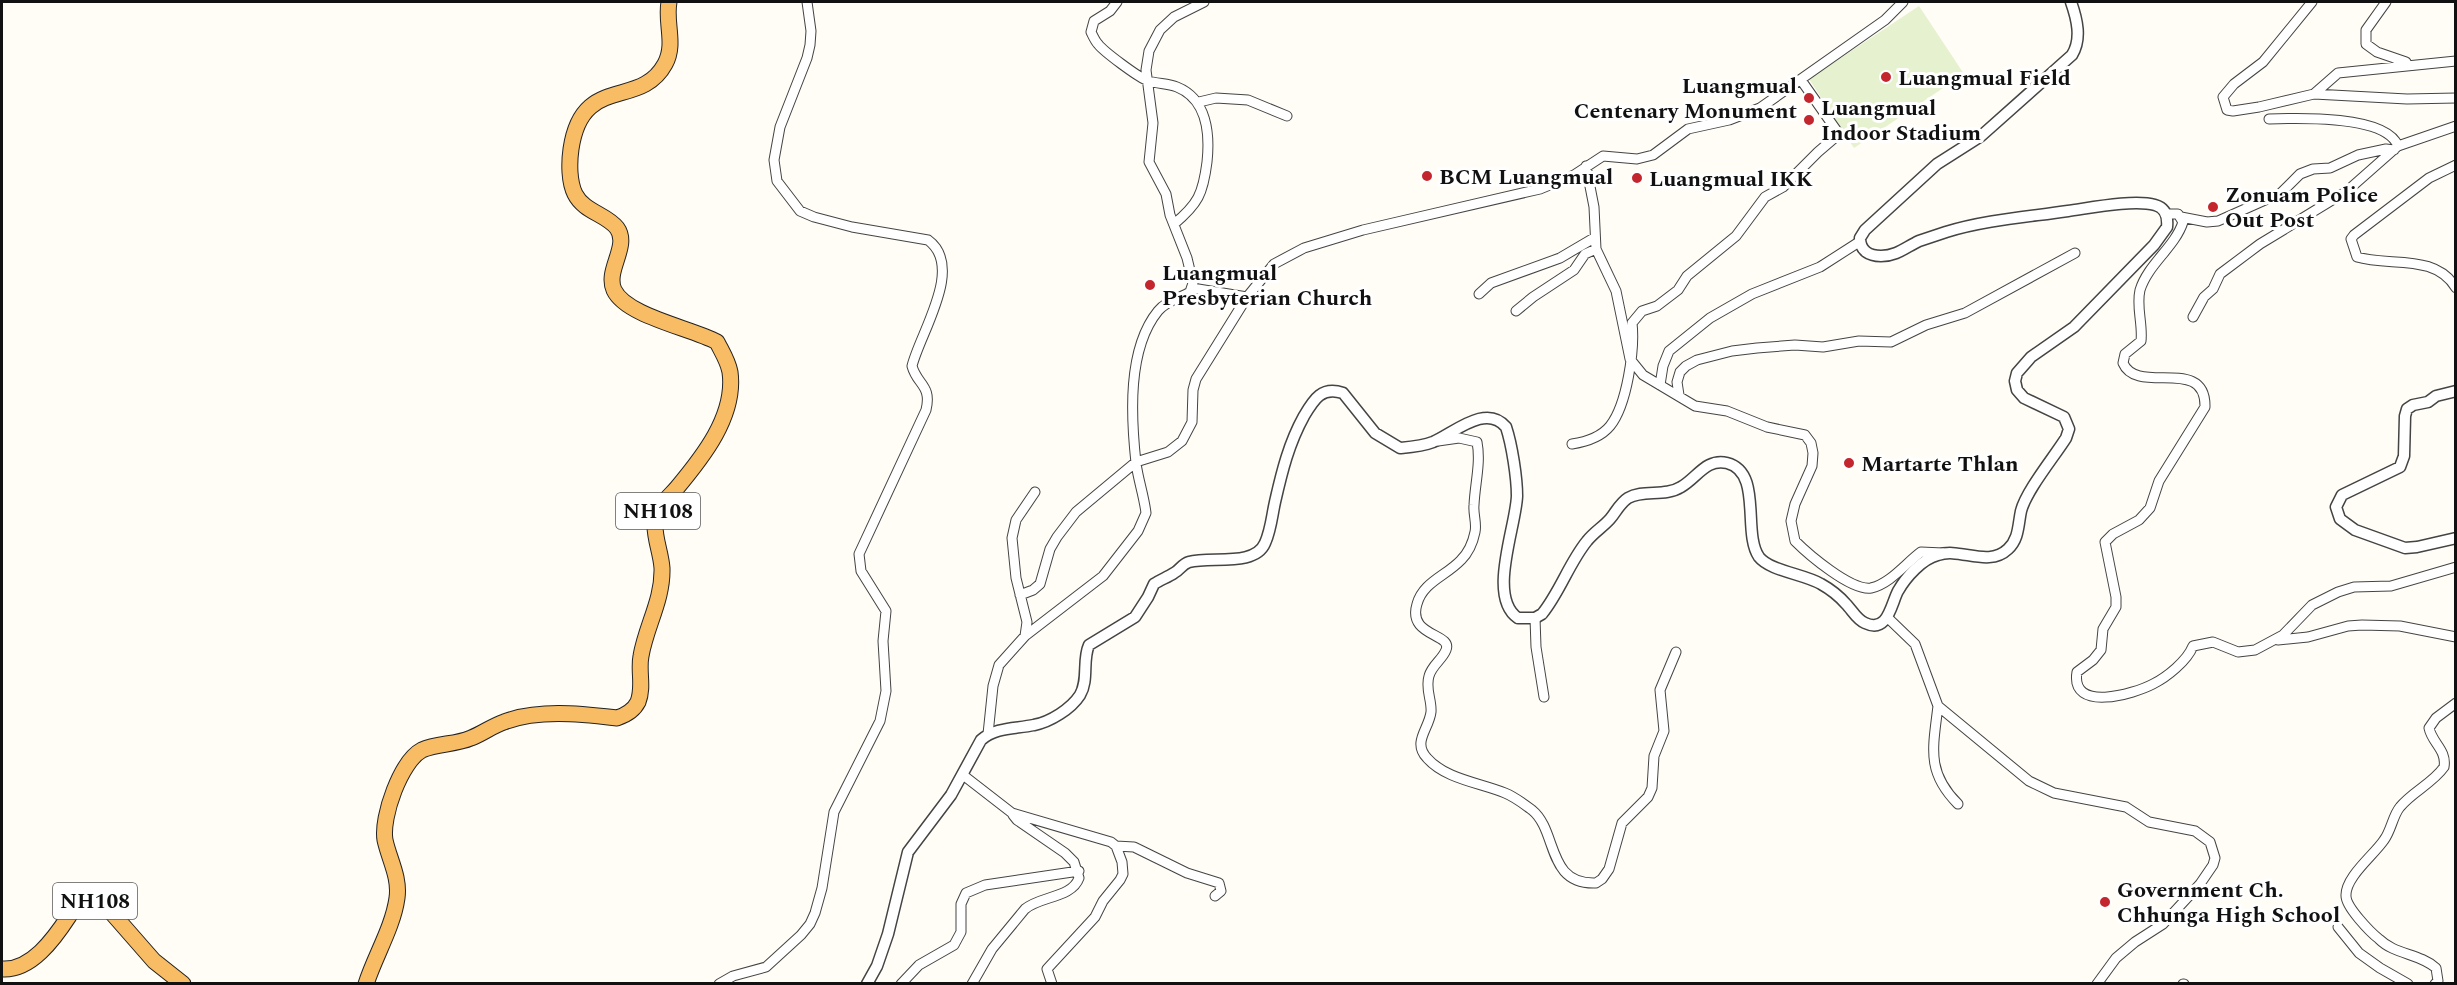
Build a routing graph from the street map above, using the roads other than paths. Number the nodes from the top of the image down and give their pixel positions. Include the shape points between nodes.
1 (669, 2) edge
2 (807, 2) edge
3 (1117, 2) edge
4 (1204, 2) edge
5 (1903, 2) edge
6 (2071, 2) edge
7 (2312, 2) edge
8 (2386, 2) edge
9 (2456, 61) edge
10 (2414, 64) junction
11 (1146, 80) junction
12 (1801, 80) junction
13 (2314, 94) junction
14 (2456, 98) edge
15 (1199, 102) junction
16 (1287, 116) dead end
17 (2269, 119) dead end
18 (2456, 126) edge
19 (2396, 148) junction
20 (2456, 165) edge
21 (1586, 166) junction
22 (2166, 213) junction
23 (2181, 217) junction
24 (1174, 225) junction
25 (1594, 238) junction
26 (1859, 242) junction
27 (1596, 249) junction
28 (2075, 253) dead end
29 (1192, 288) junction
30 (2456, 288) edge
31 (1479, 294) dead end
32 (1247, 297) junction
33 (1516, 311) dead end
34 (2193, 317) dead end
35 (1630, 359) junction
36 (1660, 385) junction
37 (2456, 391) edge
38 (1679, 395) junction
39 (1433, 442) junction
40 (1572, 444) dead end
41 (1136, 462) junction
42 (1035, 492) dead end
43 (2456, 538) edge
44 (1943, 553) junction
45 (2456, 567) edge
46 (1020, 595) junction
47 (1535, 618) junction
48 (1888, 618) junction
49 (1026, 636) junction
50 (2456, 637) edge
51 (2276, 640) junction
52 (1676, 652) dead end
53 (1544, 696) dead end
54 (2456, 703) edge
55 (1938, 706) junction
56 (988, 734) junction
57 (963, 775) junction
58 (1958, 804) dead end
59 (1012, 813) junction
60 (1116, 846) junction
61 (1078, 871) junction
62 (1215, 896) dead end
63 (2338, 927) dead end
64 (2, 969) edge
65 (2437, 983) edge
66 (183, 984) edge
67 (366, 984) edge
68 (719, 984) edge
69 (867, 984) edge
70 (901, 984) edge
71 (972, 984) edge
72 (1052, 984) edge
73 (2097, 984) edge
74 (2409, 984) edge

1 - 67 highway, NH108 via 670,50 660,72 586,109 575,129 570,165 575,194 582,204 608,220 620,233 612,274 617,296 626,304 717,342 730,372 722,422 658,512 655,523 661,583 641,656 638,702 626,715 617,718 550,714 520,717 469,739 433,746 414,755 393,794 385,823 385,842 396,876 397,897
2 - 68 street via 810,45 780,127 774,160 777,181 800,211 814,217 928,240 941,255 941,285 912,366 926,387 927,410 859,554 861,571 886,611 886,691 880,722 834,812 822,888 810,924 766,967
3 - 11 street via 1110,12 1094,21 1091,32 1097,44
4 - 11 street via 1174,17 1160,30 1149,51
5 - 12 street via 1885,20
6 - 26 street via 2078,37 2072,55 1981,136 1936,164 1865,230
7 - 13 street via 2263,62 2234,84 2223,98 2227,110 2233,111
8 - 10 street via 2366,30 2366,44 2377,52
9 - 10 street
10 - 13 street via 2338,73
11 - 15 street via 1177,87
11 - 24 street via 1153,123 1149,162 1166,194
12 - 21 street via 1760,108 1730,120 1688,129 1653,155 1637,159 1603,156
12 - 35 street via 1839,134 1783,188 1765,197 1736,236 1687,276 1678,290 1657,306 1642,311 1632,322
13 - 14 street
15 - 16 street via 1216,98 1248,100
15 - 24 street via 1207,133 1204,182 1198,200
17 - 19 street via 2349,121 2391,135
18 - 19 street
19 - 23 street via 2358,155 2330,168 2300,174 2281,193 2218,221
19 - 34 street via 2347,191 2260,244 2220,274
20 - 30 street via 2429,178 2351,239 2357,257 2427,265 2439,270
21 - 25 street via 1594,207
21 - 32 street via 1540,189 1373,227 1294,252 1274,264
22 - 23 street
22 - 26 street via 2156,205 2144,204 1985,222 1889,255 1867,253
22 - 44 street via 2167,227 2154,245 2074,327 2031,357 2017,373 2017,390 2024,398 2064,417 2069,429 2024,505 2015,539 2009,548 1992,557
23 - 51 street via 2182,228 2141,288 2141,341 2125,354 2123,363 2136,375 2191,382 2204,393 2205,407 2159,481 2150,508 2105,542 2116,607 2103,628 2101,650 2078,672 2076,680 2090,697 2121,695 2155,683 2189,656 2193,646 2213,642 2243,653
24 - 29 street via 1187,258
25 - 27 street
25 - 31 street via 1560,258 1491,283
26 - 36 street via 1820,267 1752,294 1710,318 1669,351
27 - 33 street via 1585,254 1574,270
27 - 35 street via 1616,291
28 - 38 street via 1965,313 1926,325 1891,342 1757,348 1697,360 1680,372
29 - 32 street
29 - 41 street via 1158,311 1142,341 1133,379
32 - 41 street via 1196,380 1192,422 1182,441 1168,453
35 - 36 street via 1643,375
35 - 40 street via 1610,426 1598,436
36 - 38 street
37 - 43 street via 2407,409 2400,467 2342,495 2336,507 2346,525 2405,548
38 - 44 street via 1695,406 1727,411 1767,427 1805,435 1811,443 1812,466 1795,504 1791,531 1806,551 1843,578 1870,588 1921,552
39 - 47 street via 1485,418 1494,418 1506,427 1517,496 1506,552 1506,599 1518,618
39 - 52 street via 1459,438 1477,442 1480,457 1471,544 1463,558 1424,589 1416,607 1415,618 1421,628 1444,639 1447,646 1429,674 1431,710 1421,746 1427,758 1445,771 1508,794 1534,812 1562,869 1580,880 1596,883 1602,879 1615,853 1622,823 1652,788 1654,756 1664,730 1660,690
39 - 56 street via 1400,448 1375,433 1343,393 1320,394 1299,425 1288,451 1262,549 1246,558 1189,562 1154,584 1135,618 1089,645 1083,688 1075,700 1040,724
41 - 46 street via 1076,513 1050,549 1040,584
41 - 49 street via 1146,513 1138,531 1102,576
42 - 46 street via 1016,520 1012,538
44 - 48 street via 1911,574 1899,590
45 - 51 street via 2391,586 2354,587 2338,592 2312,605
46 - 49 street via 1028,622
47 - 48 street via 1548,606 1587,540 1623,502 1639,494 1681,487 1718,462 1736,468 1746,483 1754,547 1763,561 1821,584 1862,622 1875,625
47 - 53 street
48 - 55 street via 1915,644
49 - 56 street via 995,673
50 - 51 street via 2400,626 2362,625
54 - 65 street via 2429,728 2444,756 2444,767 2398,809 2384,841 2355,875 2345,897 2376,938 2436,968
55 - 58 street via 1934,750 1938,780
55 - 73 street via 2041,788 2126,807 2149,822 2195,831 2210,842 2215,858 2208,874 2163,924 2116,958
56 - 57 street
57 - 59 street
57 - 69 street via 908,852 888,934
59 - 60 street
59 - 61 street via 1065,853
60 - 62 street via 1134,847 1187,873 1219,883 1221,891
60 - 72 street via 1123,867 1120,880 1102,901 1095,917 1048,966
61 - 70 street via 985,885 966,893 961,904 961,932 954,945 919,965
61 - 71 street via 1078,882 1071,889 1022,912 992,949
63 - 74 street via 2359,953
64 - 66 highway, NH108 via 19,968 31,961 74,907 94,901 105,905 154,962

